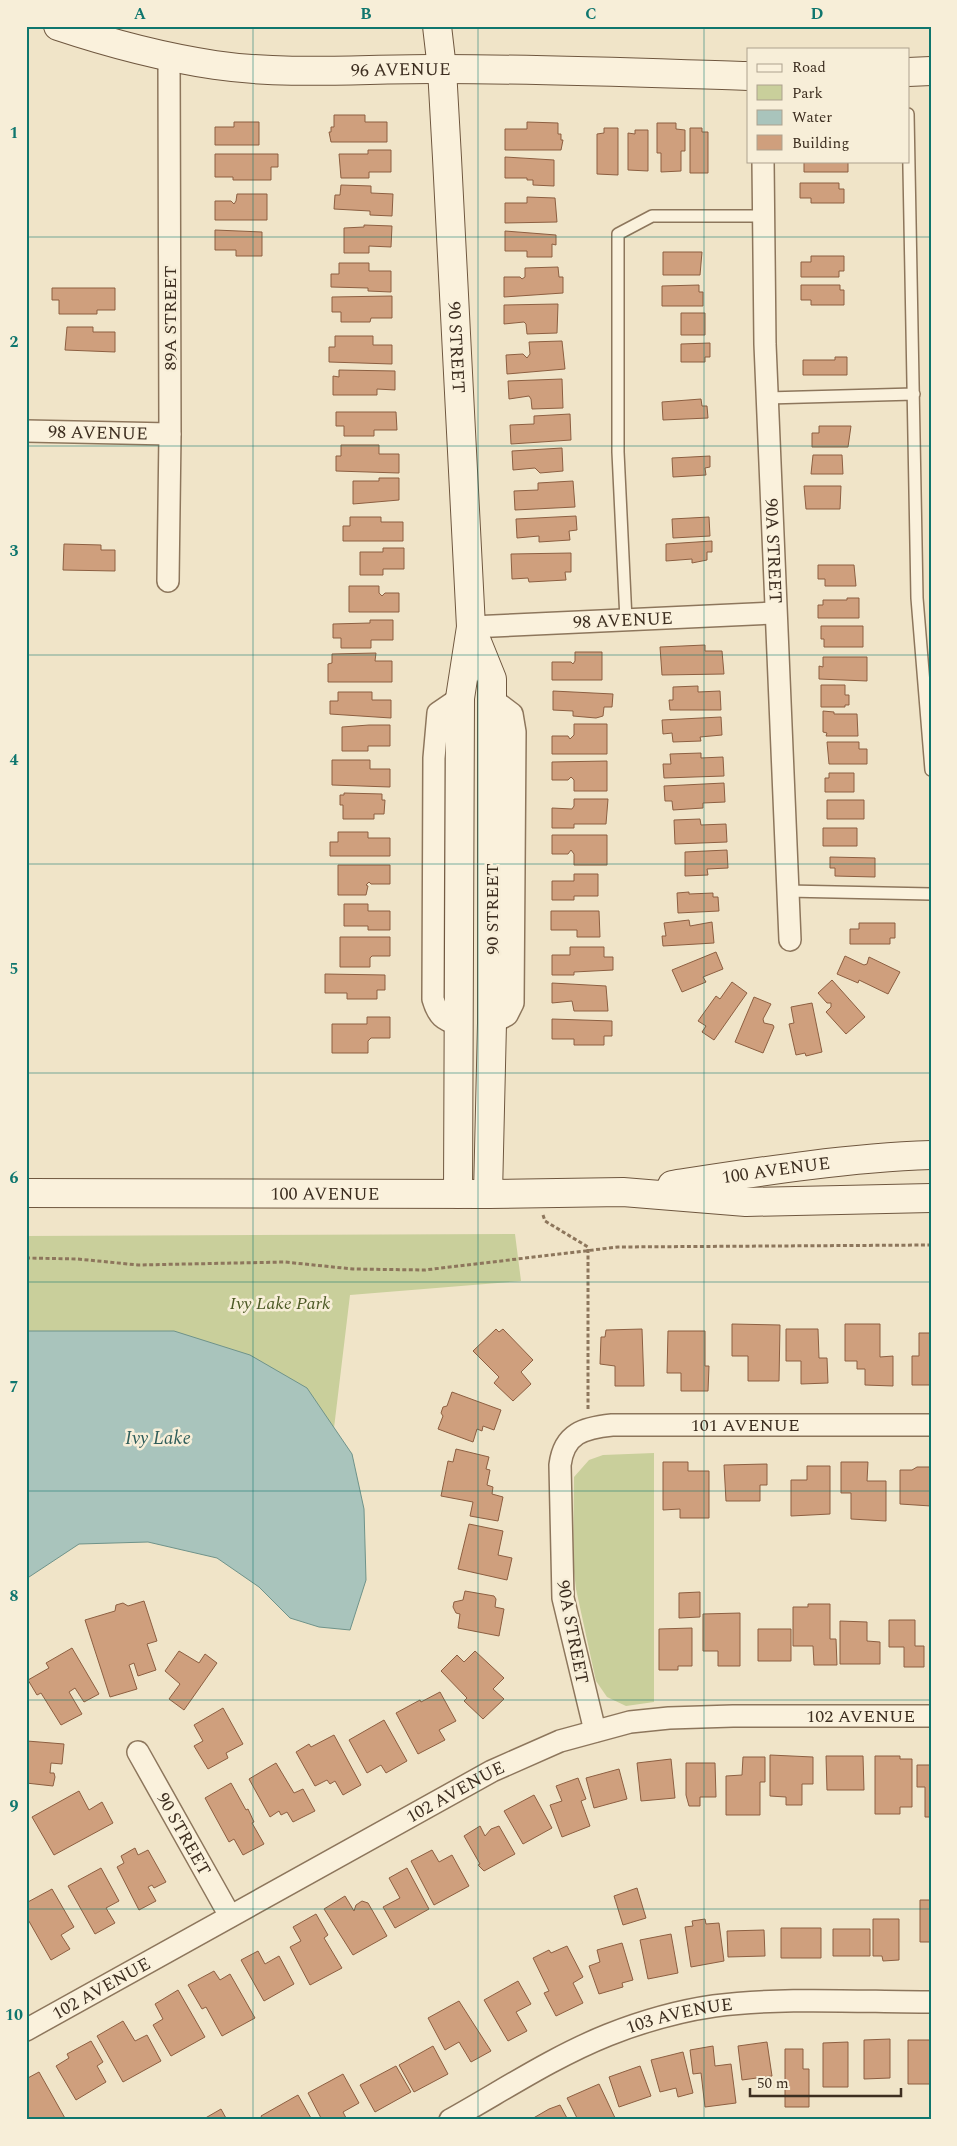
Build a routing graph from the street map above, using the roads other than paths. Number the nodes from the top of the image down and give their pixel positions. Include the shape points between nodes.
1 (58, 26) edge
2 (437, 26) edge
3 (169, 56) junction
4 (442, 69) junction
5 (931, 71) edge
6 (910, 72) edge
7 (747, 76) edge
8 (763, 162) edge
9 (909, 162) edge
10 (763, 216) junction
11 (914, 394) junction
12 (767, 398) junction
13 (26, 431) edge
14 (170, 434) junction
15 (168, 581) dead end
16 (775, 613) junction
17 (626, 620) junction
18 (471, 628) junction
19 (478, 699) junction
20 (931, 770) edge
21 (787, 891) junction
22 (931, 894) edge
23 (790, 940) dead end
24 (474, 1024) junction
25 (931, 1155) edge
26 (623, 1192) junction
27 (26, 1193) edge
28 (458, 1194) junction
29 (488, 1194) junction
30 (931, 1198) edge
31 (931, 1425) edge
32 (567, 1443) joint
33 (931, 1716) edge
34 (595, 1731) junction
35 (138, 1752) dead end
36 (230, 1916) junction
37 (931, 2002) edge
38 (26, 2030) edge
39 (450, 2120) edge

1 - 3 street, 96 AVENUE via 114,44
2 - 4 street, 90 STREET
3 - 4 street, 96 AVENUE via 255,68
3 - 14 street, 89A STREET
4 - 7 street, 96 AVENUE
4 - 18 street, 90 STREET
5 - 6 street
8 - 10 street, 90A STREET
9 - 11 lane
10 - 12 street, 90A STREET
10 - 17 lane via 652,216 618,234 618,452
11 - 12 lane
11 - 20 lane via 917,598
12 - 16 street, 90A STREET
13 - 14 street, 98 AVENUE
14 - 15 street, 89A STREET
16 - 17 street, 98 AVENUE
16 - 21 street, 90A STREET
17 - 18 street, 98 AVENUE
18 - 19 street, 90 STREET
19 - 24 street, 90 STREET
19 - 24 street via 512,714 515,732 513,1003 507,1015
21 - 22 lane
21 - 23 street, 90A STREET
24 - 28 street, 90 STREET
24 - 29 street, 90 STREET
25 - 26 street, 100 AVENUE via 779,1170
26 - 29 street, 100 AVENUE
26 - 30 street, 100 AVENUE via 746,1202
27 - 28 street, 100 AVENUE
28 - 29 street, 100 AVENUE
31 - 32 street, 101 AVENUE via 612,1425 588,1427
32 - 34 street, 90A STREET via 560,1465 562,1584
33 - 34 street, 102 AVENUE via 669,1718 630,1722
34 - 36 street, 102 AVENUE via 560,1740 492,1771
35 - 36 street, 90 STREET
36 - 38 street, 102 AVENUE
37 - 39 street, 103 AVENUE via 761,2002 714,2006 670,2016 609,2034 583,2046

